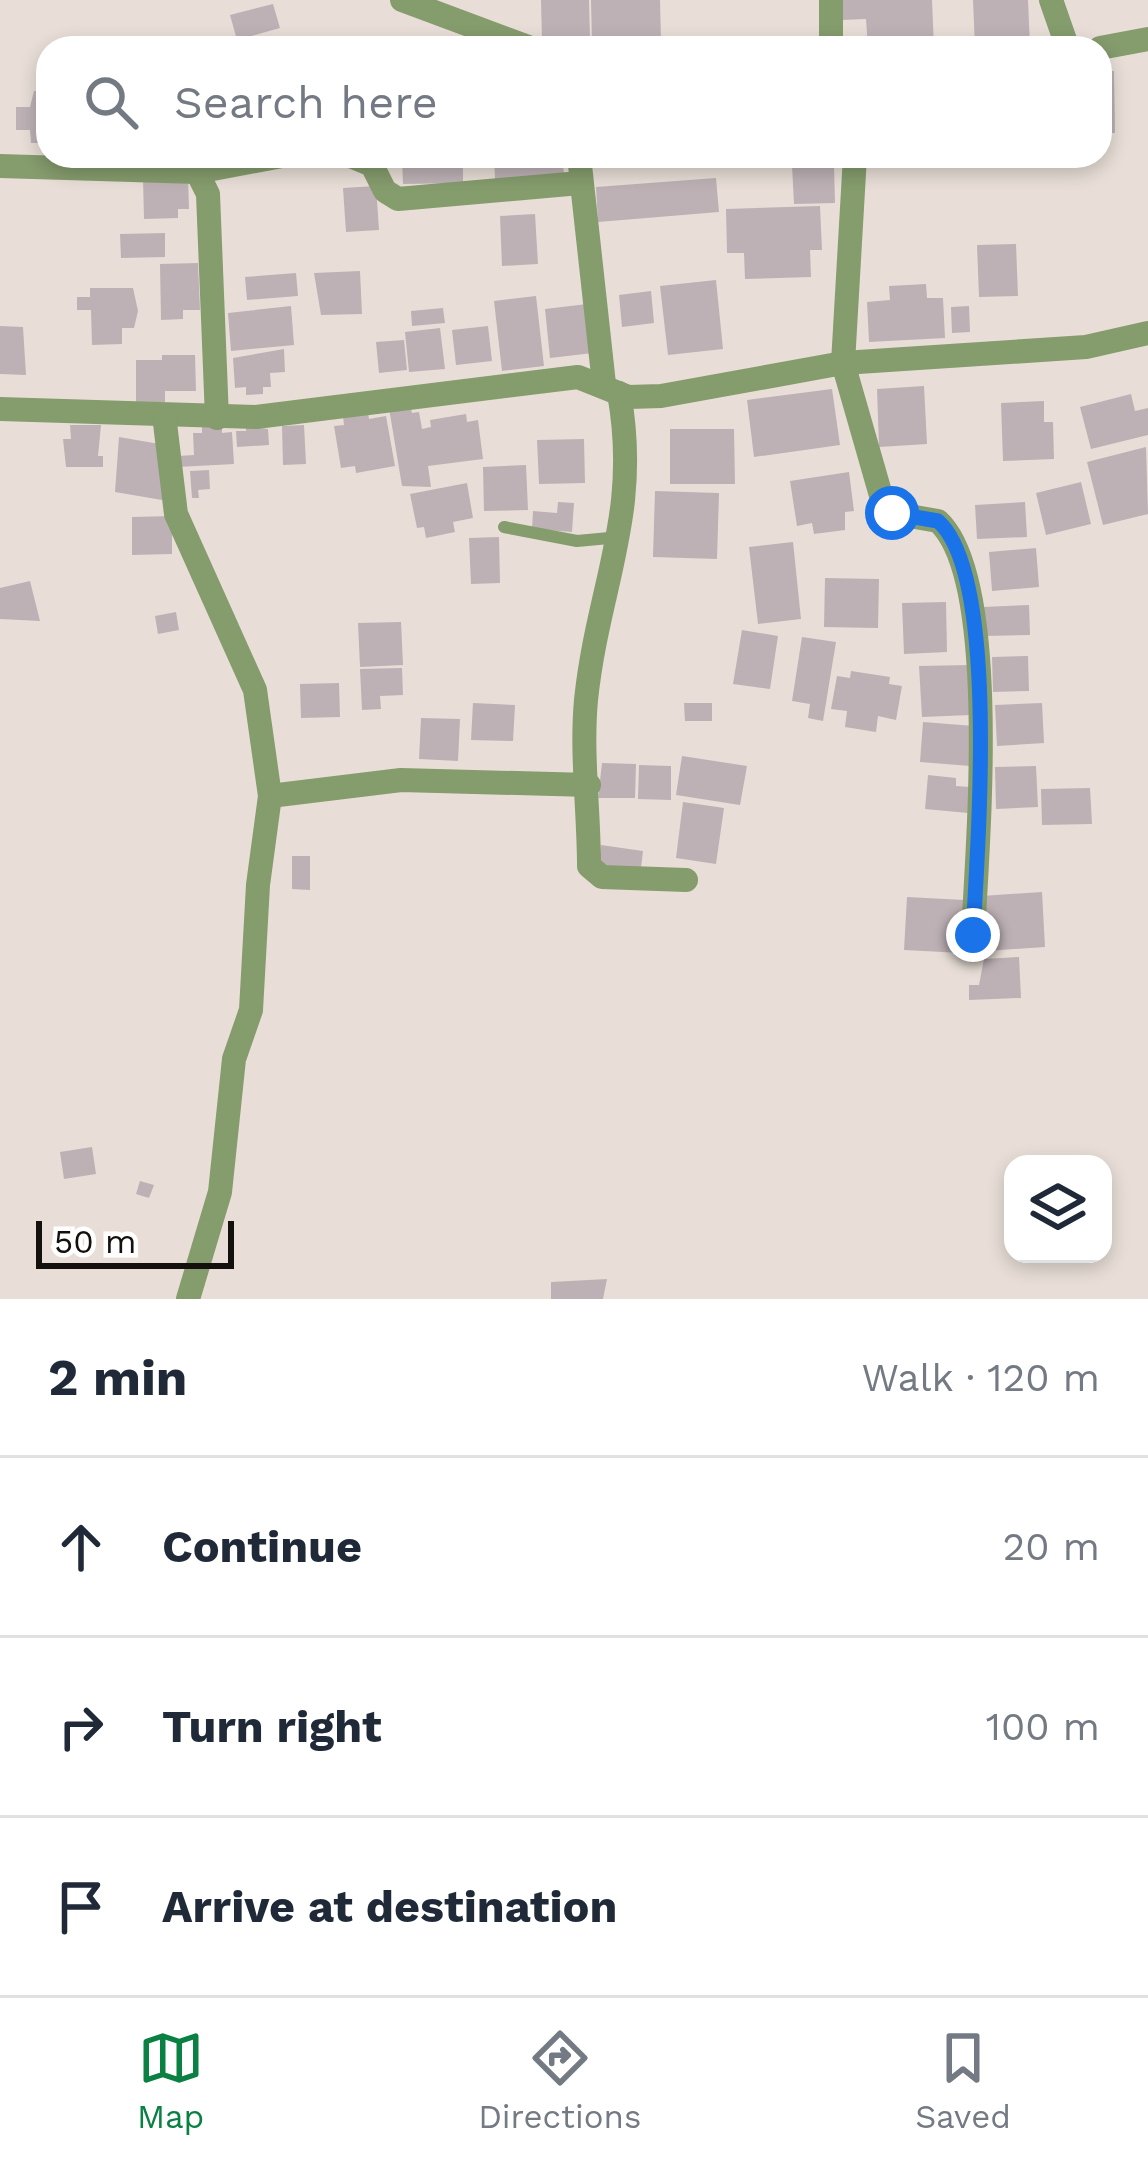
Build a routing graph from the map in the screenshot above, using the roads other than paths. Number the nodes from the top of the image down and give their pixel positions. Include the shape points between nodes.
1 (402, 0) edge
2 (830, 0) edge
3 (1052, 0) edge
4 (499, 36) edge
5 (831, 36) edge
6 (1064, 36) edge
7 (1148, 39) edge
8 (1112, 46) edge
9 (0, 166) edge
10 (36, 167) edge
11 (66, 168) edge
12 (218, 168) edge
13 (374, 168) edge
14 (579, 168) edge
15 (854, 168) edge
16 (197, 172) junction
17 (580, 183) junction
18 (1148, 333) edge
19 (843, 363) junction
20 (611, 388) junction
21 (0, 409) edge
22 (164, 415) junction
23 (217, 418) junction
24 (504, 527) dead end
25 (621, 537) junction
26 (590, 785) junction
27 (270, 796) junction
28 (686, 880) dead end
29 (973, 935) dead end
30 (188, 1299) edge

1 - 4 street
2 - 5 street
3 - 6 street
7 - 8 street
9 - 10 street
11 - 16 street
12 - 16 street
13 - 17 street via 398,199
14 - 17 street
15 - 19 street
16 - 23 street via 208,194
17 - 20 street
18 - 19 street via 1086,347
19 - 20 street via 661,396
19 - 29 street via 884,506 938,521 958,550 983,727
20 - 23 street via 578,377
20 - 25 street via 629,450
21 - 22 street
22 - 23 street
22 - 27 street via 176,514 255,690
24 - 25 lane via 577,541
25 - 26 street via 585,707
26 - 27 street via 401,780
26 - 28 street via 593,873
27 - 30 street via 251,1010 234,1058 220,1192

